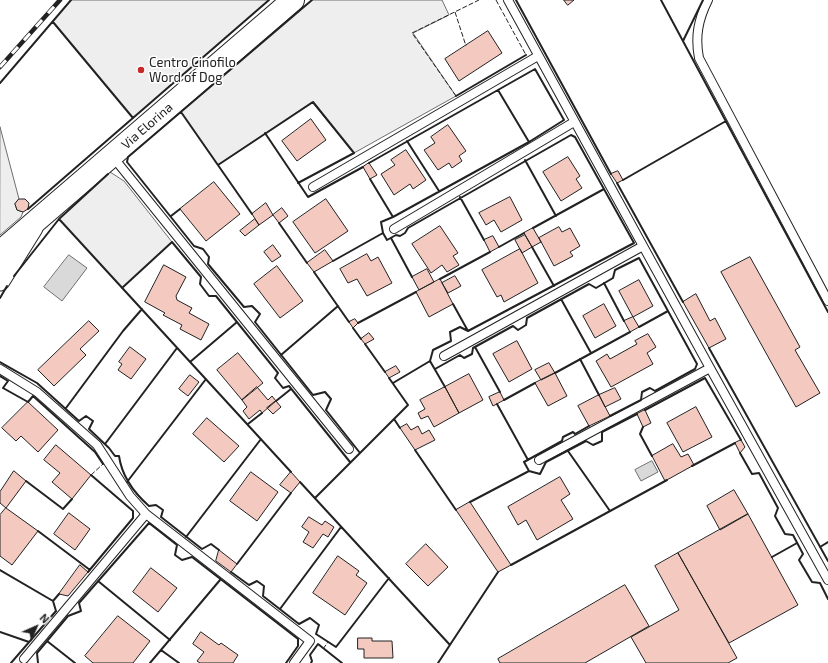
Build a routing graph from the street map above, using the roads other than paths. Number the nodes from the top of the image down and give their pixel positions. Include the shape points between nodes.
1 (293, 0) edge
2 (508, 0) edge
3 (708, 0) edge
4 (538, 56) junction
5 (574, 122) junction
6 (112, 156) junction
7 (313, 187) dead end
8 (40, 217) junction
9 (394, 229) dead end
10 (643, 246) junction
11 (0, 252) edge
12 (0, 281) edge
13 (828, 301) edge
14 (444, 356) dead end
15 (710, 368) junction
16 (0, 369) edge
17 (349, 449) dead end
18 (539, 460) dead end
19 (146, 514) junction
20 (828, 580) edge
21 (24, 659) dead end
22 (294, 663) edge

1 - 6 main road, Via Elorina
2 - 4 lane
3 - 13 lane via 697,27 696,43 699,58
4 - 5 lane
4 - 7 lane
5 - 9 lane
5 - 10 lane
6 - 8 main road, Via Elorina
6 - 17 lane
8 - 11 main road, Via Elorina
8 - 12 street
10 - 14 lane
10 - 15 lane
15 - 18 lane
15 - 20 lane
16 - 19 lane via 37,392 97,445 130,496
19 - 21 lane
19 - 22 lane via 310,641

